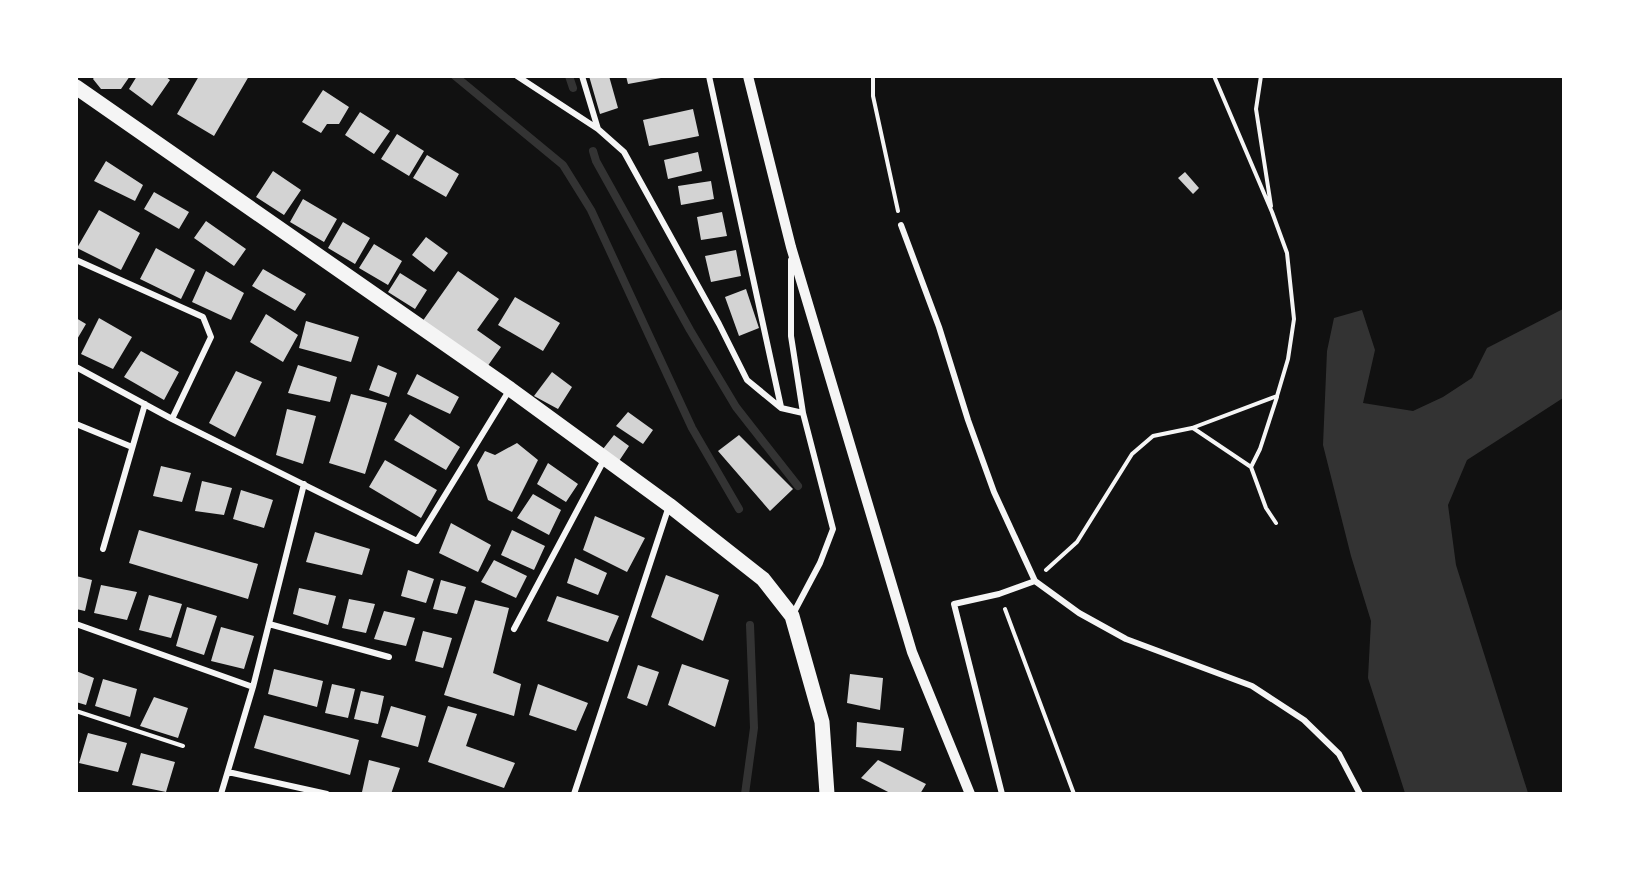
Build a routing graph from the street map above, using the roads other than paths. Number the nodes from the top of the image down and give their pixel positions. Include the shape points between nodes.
1 (517, 76) edge
2 (582, 76) edge
3 (709, 76) edge
4 (748, 76) edge
5 (76, 87) edge
6 (598, 129) junction
7 (901, 225) road end
8 (791, 248) junction
9 (76, 260) edge
10 (76, 367) edge
11 (510, 389) junction
12 (145, 404) junction
13 (781, 408) junction
14 (803, 413) junction
15 (172, 419) junction
16 (76, 424) edge
17 (132, 447) junction
18 (605, 459) junction
19 (304, 484) junction
20 (669, 505) junction
21 (103, 549) dead end
22 (1035, 581) junction
23 (792, 616) junction
24 (76, 624) edge
25 (269, 624) junction
26 (514, 629) dead end
27 (389, 657) dead end
28 (253, 687) junction
29 (228, 772) junction
30 (221, 794) edge
31 (327, 794) edge
32 (574, 794) edge
33 (827, 794) edge
34 (970, 794) edge
35 (1002, 794) edge
36 (1360, 794) edge

1 - 6 street
2 - 6 street
3 - 13 street
4 - 8 street
5 - 11 main road
6 - 13 street via 624,152 747,380
7 - 22 street via 994,492
8 - 14 street via 792,336
8 - 34 street via 912,652
9 - 15 street via 203,317 211,337
10 - 12 street
11 - 18 main road
11 - 19 street via 417,541
12 - 15 street
12 - 17 street
13 - 14 street
14 - 23 street via 833,529
15 - 19 street
16 - 17 street
17 - 21 street
18 - 20 main road
18 - 26 street
19 - 25 street
20 - 23 main road via 763,579
20 - 32 street
22 - 35 street via 954,604
22 - 36 street via 1079,613 1126,639 1252,686 1304,720 1339,754
23 - 33 main road via 822,722
24 - 28 street
25 - 27 street
25 - 28 street
28 - 29 street
29 - 30 street
29 - 31 street

